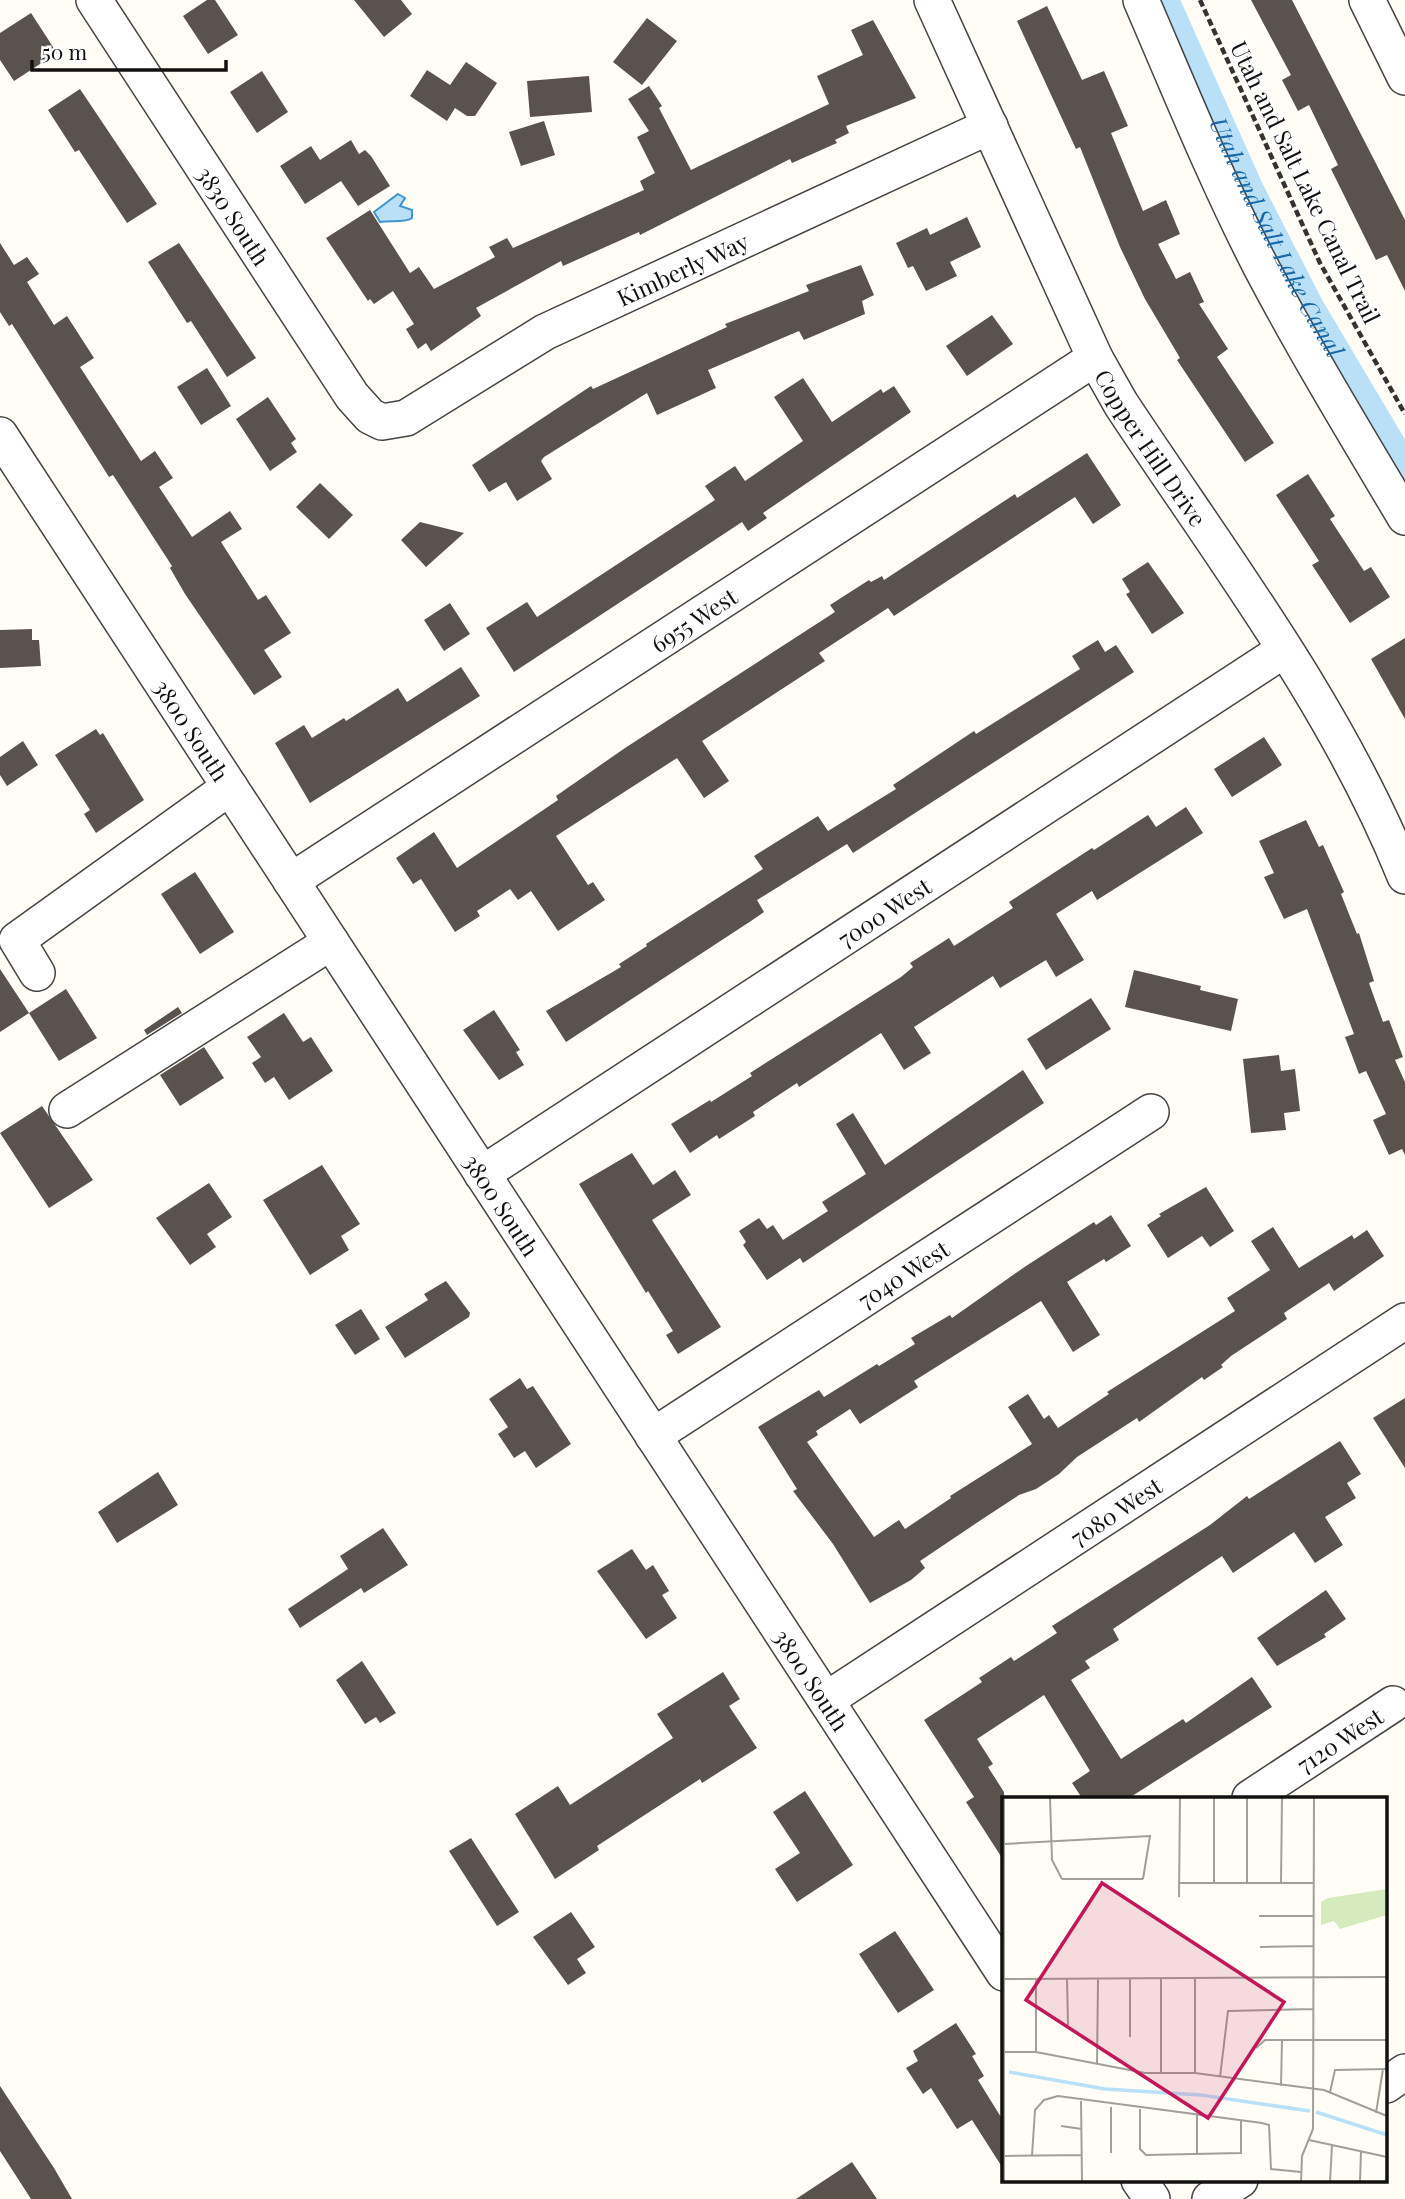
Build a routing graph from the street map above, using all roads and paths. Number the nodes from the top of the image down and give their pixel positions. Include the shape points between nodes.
1 (94, 0) edge
2 (932, 0) edge
3 (1141, 0) edge
4 (1200, 0) edge
5 (1367, 0) edge
6 (1405, 77) edge
7 (990, 126) junction
8 (1095, 358) junction
9 (1405, 414) edge
10 (382, 422) joint
11 (0, 435) edge
12 (1405, 517) edge
13 (1284, 650) junction
14 (230, 787) junction
15 (1405, 876) edge
16 (291, 881) junction
17 (331, 942) junction
18 (37, 973) dead end
19 (66, 1110) dead end
20 (1151, 1112) dead end
21 (482, 1174) junction
22 (1405, 1321) edge
23 (653, 1436) junction
24 (826, 1700) junction
25 (1393, 1704) dead end
26 (1252, 1797) edge
27 (1002, 1965) edge
28 (1405, 2072) edge
29 (1388, 2084) edge
30 (1140, 2182) edge
31 (1237, 2182) edge
32 (1152, 2199) edge
33 (1210, 2199) edge

1 - 10 street, 3830 South via 352,396
2 - 7 street, Copper Hill Drive
3 - 12 street via 1202,146 1259,262
4 - 9 path, Utah and Salt Lake Canal Trail via 1320,263
5 - 6 street
7 - 8 street, Copper Hill Drive
7 - 10 street, Kimberly Way via 545,332 419,412
8 - 13 street, Copper Hill Drive
8 - 16 street, 6955 West
11 - 14 street, 3800 South
13 - 15 street, Copper Hill Drive via 1368,788
13 - 21 street, 7000 West
14 - 16 street, 3800 South
14 - 18 street via 18,940
16 - 17 street, 3800 South
17 - 19 street
17 - 21 street, 3800 South
20 - 23 street, 7040 West
21 - 23 street, 3800 South
22 - 24 street, 7080 West
23 - 24 street, 3800 South
24 - 27 street, 3800 South
25 - 26 street, 7120 West
28 - 29 street
30 - 32 street
31 - 33 street

